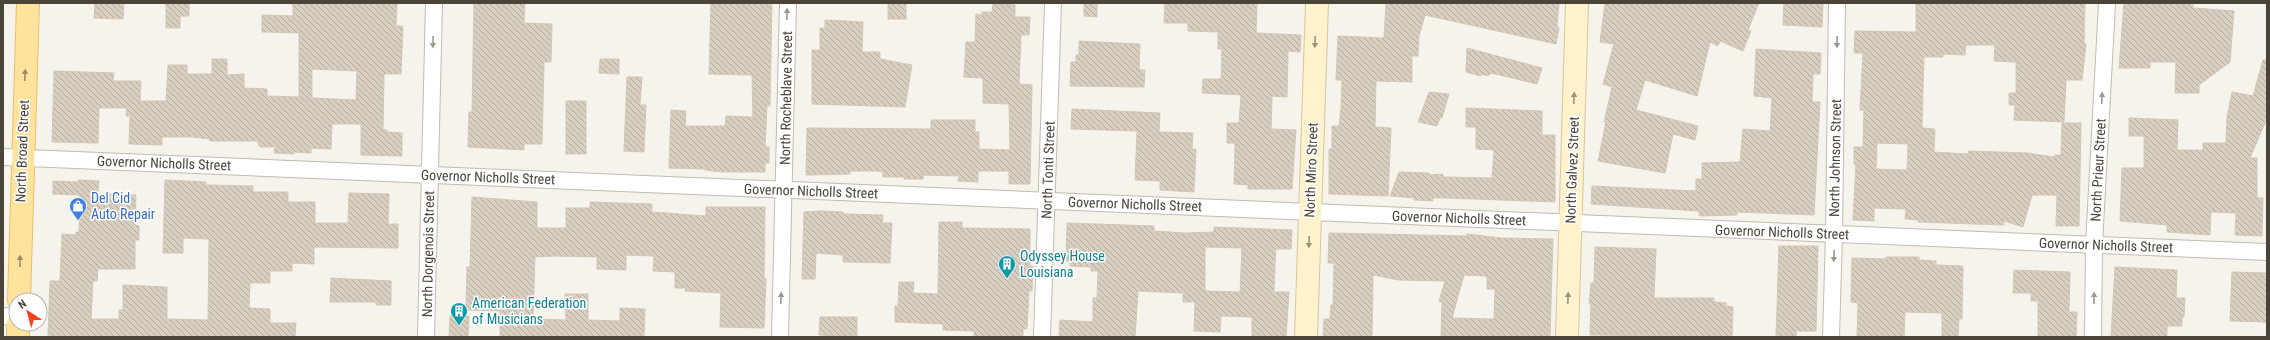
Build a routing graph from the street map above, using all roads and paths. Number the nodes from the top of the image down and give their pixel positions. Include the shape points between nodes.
1 (28, 3) edge
2 (434, 3) edge
3 (788, 3) edge
4 (1053, 3) edge
5 (1317, 3) edge
6 (1578, 3) edge
7 (1837, 3) edge
8 (2107, 3) edge
9 (12, 157) edge
10 (430, 175) junction
11 (784, 190) junction
12 (1047, 201) junction
13 (1310, 212) junction
14 (1570, 223) junction
15 (1834, 234) junction
16 (2094, 245) junction
17 (2267, 252) edge
18 (19, 292) edge
19 (426, 337) edge
20 (780, 337) edge
21 (1042, 337) edge
22 (1306, 337) edge
23 (1567, 337) edge
24 (1831, 337) edge
25 (2093, 337) edge

9 -> 1 main road, North Broad Street
2 -> 10 street, North Dorgenois Street
11 -> 3 street, North Rocheblave Street
4 - 12 street, North Tonti Street
5 -> 13 street, North Miro Street
14 -> 6 street, North Galvez Street
7 -> 15 street, North Johnson Street
16 -> 8 street, North Prieur Street
9 - 10 street, Governor Nicholls Street
18 -> 9 main road, North Broad Street
10 - 11 street, Governor Nicholls Street
10 - 19 street, North Dorgenois Street
11 - 12 street, Governor Nicholls Street
20 -> 11 street, North Rocheblave Street
12 - 13 street, Governor Nicholls Street
12 - 21 street, North Tonti Street
13 - 14 street, Governor Nicholls Street
13 -> 22 street, North Miro Street
14 - 15 street, Governor Nicholls Street
23 -> 14 street, North Galvez Street
15 - 16 street, Governor Nicholls Street
15 -> 24 street, North Johnson Street
16 - 17 street, Governor Nicholls Street
25 -> 16 street, North Prieur Street

